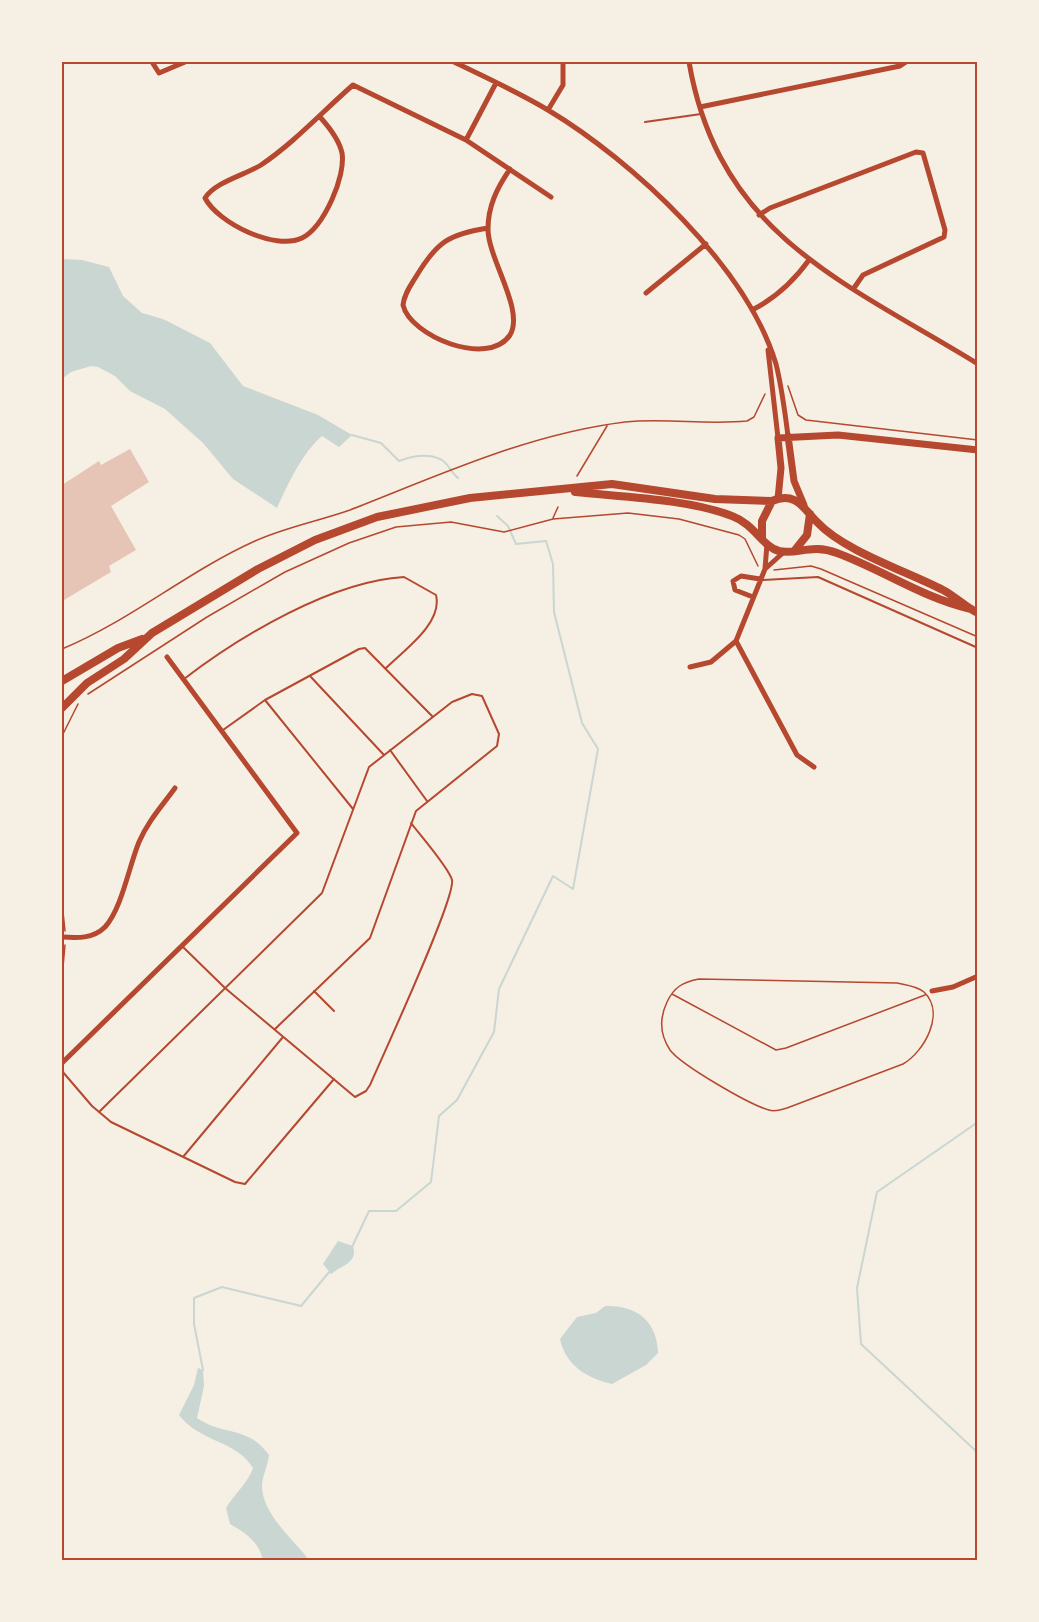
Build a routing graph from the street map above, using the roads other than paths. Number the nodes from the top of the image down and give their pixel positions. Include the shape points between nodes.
1 (152, 62) edge
2 (185, 62) edge
3 (454, 62) edge
4 (563, 62) edge
5 (689, 62) edge
6 (906, 62) edge
7 (496, 83) junction
8 (548, 110) junction
9 (701, 111) junction
10 (320, 117) junction
11 (645, 122) dead end
12 (466, 140) junction
13 (510, 169) junction
14 (551, 197) dead end
15 (759, 215) junction
16 (488, 228) junction
17 (706, 244) junction
18 (809, 260) junction
19 (854, 288) junction
20 (646, 293) dead end
21 (752, 310) junction
22 (767, 345) junction
23 (978, 364) edge
24 (788, 436) junction
25 (778, 438) junction
26 (978, 450) edge
27 (561, 490) junction
28 (775, 500) junction
29 (804, 505) junction
30 (810, 514) junction
31 (764, 541) junction
32 (790, 551) junction
33 (765, 568) junction
34 (760, 579) junction
35 (753, 597) junction
36 (974, 611) edge
37 (146, 638) junction
38 (736, 640) junction
39 (978, 648) edge
40 (166, 657) dead end
41 (386, 668) junction
42 (690, 668) dead end
43 (310, 676) junction
44 (184, 680) junction
45 (62, 681) edge
46 (264, 700) junction
47 (62, 708) edge
48 (433, 717) junction
49 (222, 730) junction
50 (390, 750) junction
51 (384, 755) junction
52 (814, 766) dead end
53 (175, 788) dead end
54 (427, 801) junction
55 (353, 809) junction
56 (411, 823) junction
57 (62, 938) edge
58 (182, 945) junction
59 (978, 976) edge
60 (225, 988) junction
61 (932, 991) dead end
62 (314, 992) junction
63 (334, 1011) dead end
64 (275, 1029) junction
65 (284, 1036) junction
66 (62, 1063) edge
67 (62, 1071) edge
68 (335, 1078) junction
69 (99, 1112) junction
70 (183, 1157) junction

1 - 2 street via 159,73
3 - 7 street
4 - 8 street via 563,85
5 - 9 street
6 - 9 street
7 - 8 street
7 - 12 street
8 - 17 street via 628,170
9 - 11 lane
9 - 15 street via 729,172
10 - 10 street via 342,150 343,165 328,207 308,234 289,241 265,238 243,230 210,206 205,198 210,191 260,165
10 - 12 street via 352,85
12 - 13 street
13 - 14 street
13 - 16 street via 492,201
15 - 18 street
15 - 19 street via 916,152 923,153 944,237 863,276
16 - 16 street via 453,235 440,243 409,287 403,305 409,319 431,334 457,346 483,351 502,343 514,320 493,258
17 - 20 street
17 - 21 street
18 - 19 street
18 - 21 street via 785,288
19 - 23 street
21 - 22 street
22 - 24 street via 781,387
22 - 25 street
24 - 25 street
24 - 26 street via 838,435
24 - 29 street via 794,481
25 - 28 street via 781,468
27 - 28 main road via 612,484 716,499
27 - 31 main road via 650,499 725,513 750,524
27 - 37 main road via 470,498 377,517 315,540 258,569
28 - 29 main road via 794,499
28 - 31 main road via 762,521
29 - 30 main road
30 - 32 main road via 807,535
30 - 36 main road via 837,538 945,591
31 - 32 main road
31 - 33 street
32 - 33 street
32 - 36 main road via 809,548 834,552 941,602
33 - 34 street
34 - 35 street
34 - 35 street via 737,576 733,581 735,590
34 - 39 lane via 818,577
35 - 38 street
37 - 45 main road via 118,648
37 - 47 main road via 124,659 87,683
38 - 42 street via 711,662
38 - 52 street via 791,746
40 - 44 street
41 - 43 lane via 365,648
41 - 44 lane via 426,628 438,603 436,595 404,577 334,593 309,603 221,651
41 - 48 lane
43 - 46 lane
43 - 51 lane
44 - 49 street
46 - 49 lane
46 - 55 lane
48 - 50 lane
48 - 54 lane via 452,702 478,693 485,700 499,741 491,752
49 - 58 street via 297,833
50 - 51 lane
50 - 54 lane
51 - 55 lane via 369,767
53 - 57 street via 149,820 104,928 86,938
54 - 56 lane via 416,811
55 - 60 lane via 322,893
56 - 62 lane via 370,938
56 - 68 lane via 450,876 451,889 370,1085 355,1097
58 - 60 lane
58 - 66 street
59 - 61 street
60 - 64 lane
60 - 69 lane
62 - 63 lane
62 - 64 lane
64 - 65 lane
65 - 68 lane
65 - 70 lane
67 - 69 lane
68 - 70 lane via 245,1184
69 - 70 lane via 111,1122

